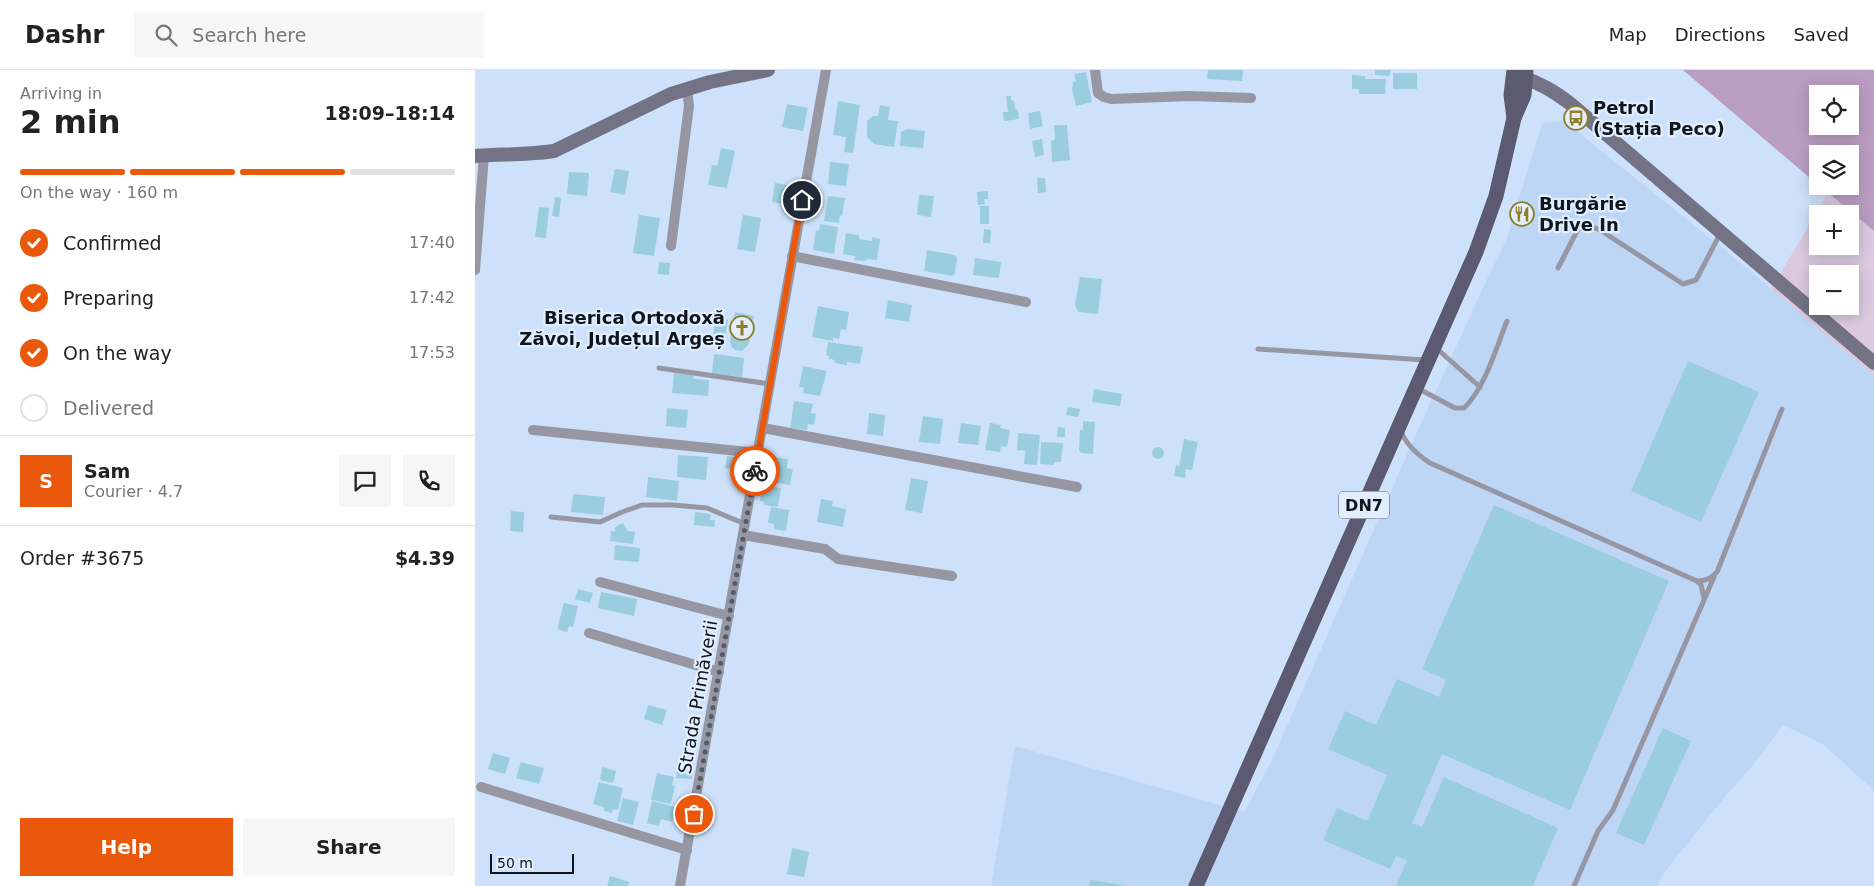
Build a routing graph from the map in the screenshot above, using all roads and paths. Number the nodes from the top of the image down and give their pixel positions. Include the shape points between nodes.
1 (768, 70) edge
2 (826, 70) edge
3 (1095, 70) edge
4 (1520, 73) edge
5 (687, 89) junction
6 (1251, 98) dead end
7 (480, 156) edge
8 (1721, 231) junction
9 (671, 246) dead end
10 (792, 256) junction
11 (1558, 268) dead end
12 (475, 270) edge
13 (1026, 302) dead end
14 (1507, 321) dead end
15 (1258, 348) dead end
16 (1431, 354) junction
17 (1874, 363) edge
18 (659, 368) dead end
19 (770, 384) junction
20 (1480, 386) junction
21 (1416, 388) junction
22 (1782, 409) dead end
23 (1400, 425) junction
24 (763, 428) junction
25 (533, 430) dead end
26 (758, 453) junction
27 (1077, 487) dead end
28 (551, 517) dead end
29 (745, 524) junction
30 (743, 535) junction
31 (1717, 572) junction
32 (952, 576) dead end
33 (1697, 581) junction
34 (599, 582) dead end
35 (1705, 599) junction
36 (729, 616) junction
37 (589, 634) dead end
38 (719, 672) junction
39 (481, 787) dead end
40 (687, 850) junction
41 (680, 886) edge
42 (1196, 886) edge
43 (1574, 886) edge

1 - 5 main road
2 - 10 street, Strada Primăverii
3 - 6 street via 1098,94 1111,99
4 - 8 main road via 1572,105
4 - 16 main road, DN7 via 1524,95 1514,118 1505,164 1486,226
5 - 7 main road via 554,151
5 - 9 street via 689,106
7 - 12 street
8 - 11 lane via 1696,280 1683,284 1588,225 1578,229
8 - 17 main road
10 - 13 street
10 - 19 street, Strada Primăverii
14 - 20 lane
15 - 16 lane
16 - 20 lane
16 - 21 main road, DN7
18 - 19 lane
19 - 24 street, Strada Primăverii
20 - 21 lane via 1464,408 1455,408
21 - 23 main road, DN7
22 - 31 lane
23 - 33 lane via 1410,446 1430,463
23 - 42 main road, DN7
24 - 26 street, Strada Primăverii
24 - 27 street
25 - 26 street
26 - 29 street, Strada Primăverii
28 - 29 lane via 600,522 642,505 673,505 707,508
29 - 30 street, Strada Primăverii
30 - 32 street via 825,549 837,559
30 - 36 street, Strada Primăverii
31 - 33 lane via 1711,579
31 - 35 lane
33 - 35 lane
34 - 36 street
35 - 43 lane via 1613,810 1598,830
36 - 38 street, Strada Primăverii
37 - 38 street
38 - 40 street, Strada Primăverii
39 - 40 street
40 - 41 street, Strada Primăverii

